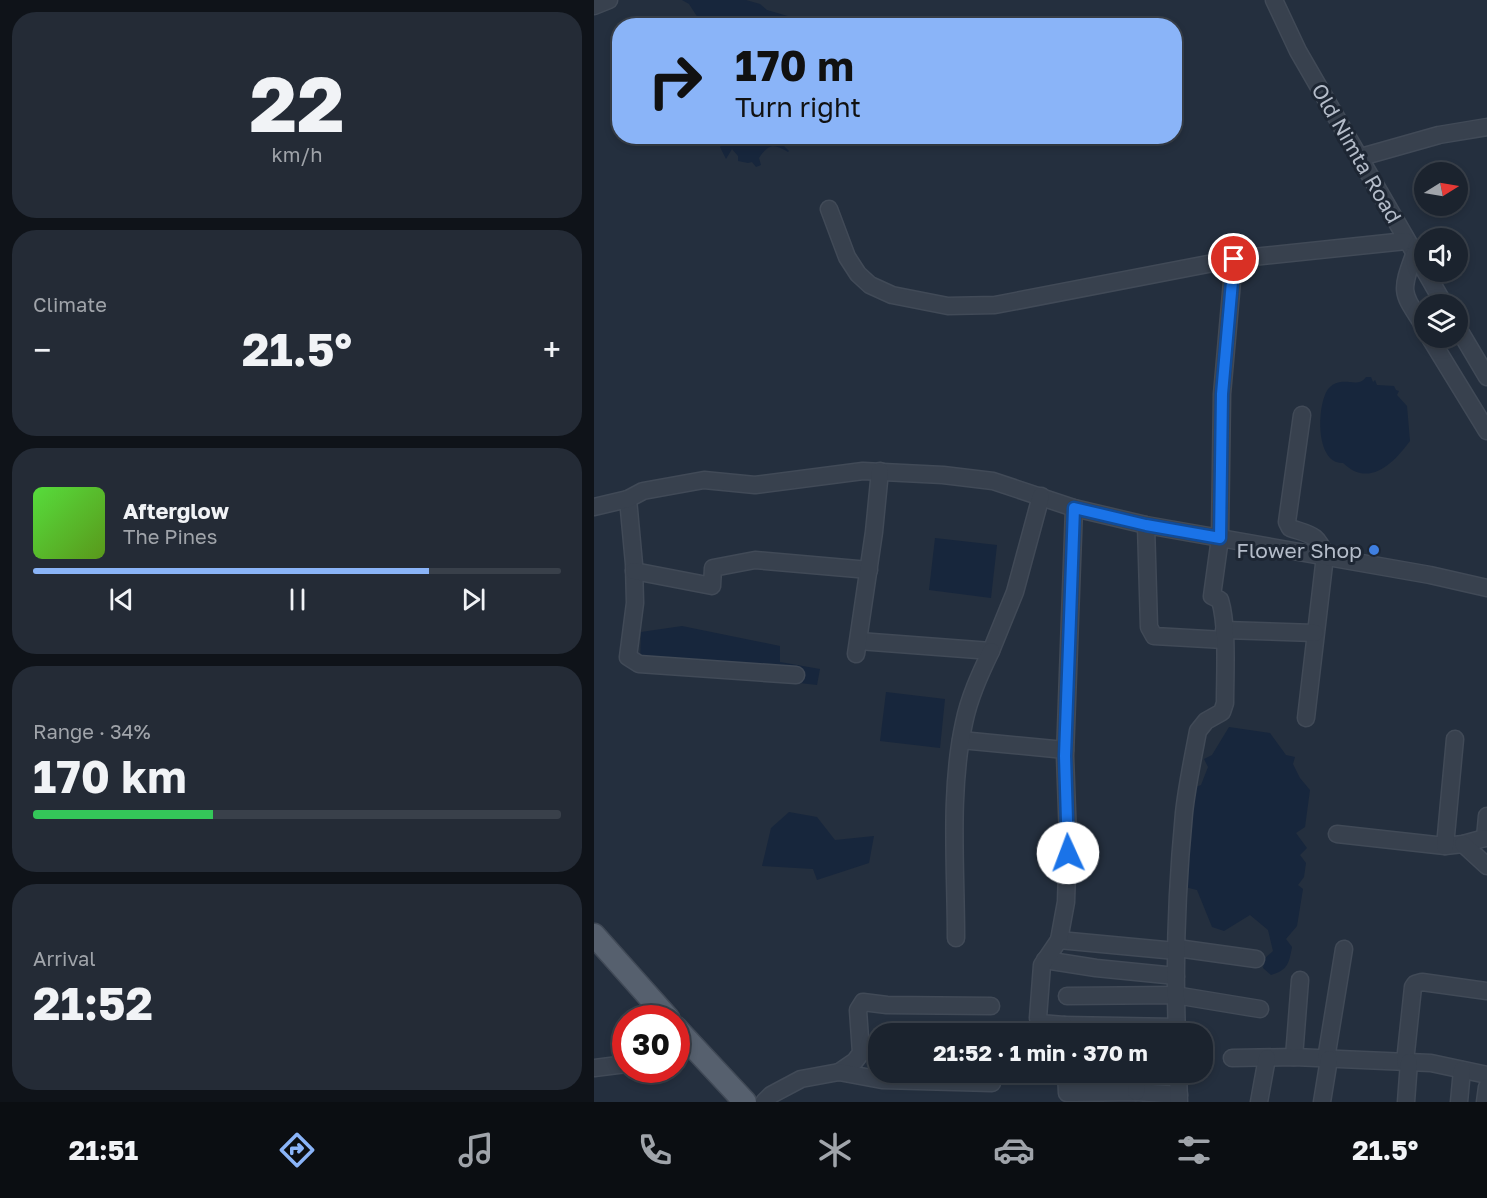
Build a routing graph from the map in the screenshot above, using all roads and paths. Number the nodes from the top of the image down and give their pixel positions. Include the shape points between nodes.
1 (609, 0) edge
2 (1274, 0) edge
3 (594, 6) edge
4 (1487, 127) edge
5 (1361, 157) junction
6 (829, 209) dead end
7 (1410, 248) junction
8 (1234, 259) junction
9 (1438, 294) edge
10 (1414, 310) edge
11 (1468, 339) edge
12 (1436, 348) edge
13 (1480, 352) edge
14 (1487, 377) edge
15 (1302, 415) dead end
16 (1487, 431) edge
17 (880, 471) junction
18 (1041, 496) junction
19 (628, 499) junction
20 (594, 507) edge
21 (1074, 508) junction
22 (1146, 525) junction
23 (1220, 538) junction
24 (1325, 556) junction
25 (869, 570) junction
26 (634, 571) junction
27 (1487, 588) edge
28 (1315, 633) junction
29 (1224, 635) junction
30 (991, 651) junction
31 (796, 675) dead end
32 (1306, 718) dead end
33 (1455, 739) dead end
34 (961, 740) junction
35 (1065, 750) junction
36 (1487, 816) edge
37 (1337, 834) dead end
38 (1486, 838) edge
39 (1463, 844) junction
40 (1445, 846) junction
41 (1487, 866) edge
42 (594, 935) edge
43 (956, 938) dead end
44 (1059, 940) junction
45 (1177, 949) junction
46 (1344, 949) dead end
47 (1256, 959) dead end
48 (1045, 960) junction
49 (1176, 976) junction
50 (1300, 980) dead end
51 (1487, 991) edge
52 (1175, 995) junction
53 (1066, 996) dead end
54 (656, 1005) edge
55 (991, 1006) dead end
56 (1260, 1009) dead end
57 (1043, 1023) edge
58 (1177, 1023) edge
59 (690, 1048) edge
60 (1294, 1057) junction
61 (1232, 1058) dead end
62 (1266, 1058) junction
63 (1327, 1059) junction
64 (1407, 1062) junction
65 (612, 1066) edge
66 (594, 1068) edge
67 (1462, 1070) junction
68 (839, 1072) junction
69 (1487, 1075) edge
70 (868, 1077) edge
71 (1067, 1083) edge
72 (1137, 1083) edge
73 (1178, 1083) edge
74 (1487, 1087) edge
75 (1136, 1092) junction
76 (1179, 1099) edge
77 (745, 1102) edge
78 (764, 1102) edge
79 (1259, 1102) edge
80 (1322, 1102) edge
81 (1406, 1102) edge
82 (1459, 1102) edge
83 (1485, 1102) edge

1 - 3 street
2 - 5 street, Old Nimta Road via 1298,51
4 - 5 street via 1439,135
5 - 7 street, Old Nimta Road
6 - 8 street via 847,257 870,285 892,295 948,306 994,305
7 - 8 street
7 - 9 street, Old Nimta Road
7 - 10 street via 1404,289
8 - 23 street via 1222,394
11 - 13 street
12 - 16 street
13 - 14 street
15 - 24 street via 1287,522 1290,528 1315,537
17 - 18 street via 975,478
17 - 19 street via 755,484 704,480 643,491
17 - 25 street
18 - 21 street
18 - 30 street via 1015,592
19 - 20 street
19 - 26 street
21 - 22 street
21 - 35 street
22 - 23 street
22 - 29 street via 1151,634
23 - 24 street
23 - 29 street via 1212,596 1221,602
24 - 27 street
24 - 28 street
25 - 26 street via 755,560 713,568 712,586
25 - 30 street via 857,648
26 - 31 street via 635,603 628,657 639,664
28 - 29 street
28 - 32 street
29 - 45 street via 1224,708 1198,731 1184,811
30 - 34 street via 968,707
33 - 40 street
34 - 35 street
34 - 43 street via 956,787
35 - 44 street via 1067,883
36 - 38 street
37 - 40 street
38 - 39 street
39 - 40 street
39 - 41 street
42 - 54 main road
44 - 45 street
44 - 48 street
45 - 47 street
45 - 49 street
46 - 63 street
48 - 49 street
48 - 57 street via 1039,1022
49 - 52 street
50 - 60 street
51 - 64 street via 1415,984
52 - 53 street
52 - 56 street
52 - 58 street
55 - 68 street via 863,1002 858,1010 861,1053
59 - 77 main road
60 - 62 street
60 - 63 street
61 - 62 street
62 - 79 street
63 - 64 street
63 - 80 street
64 - 67 street
64 - 81 street
65 - 66 street
67 - 69 street
67 - 82 street
68 - 70 street
68 - 78 street via 801,1079
71 - 75 street via 1067,1093
72 - 75 street
73 - 76 street
74 - 83 street
75 - 76 street

